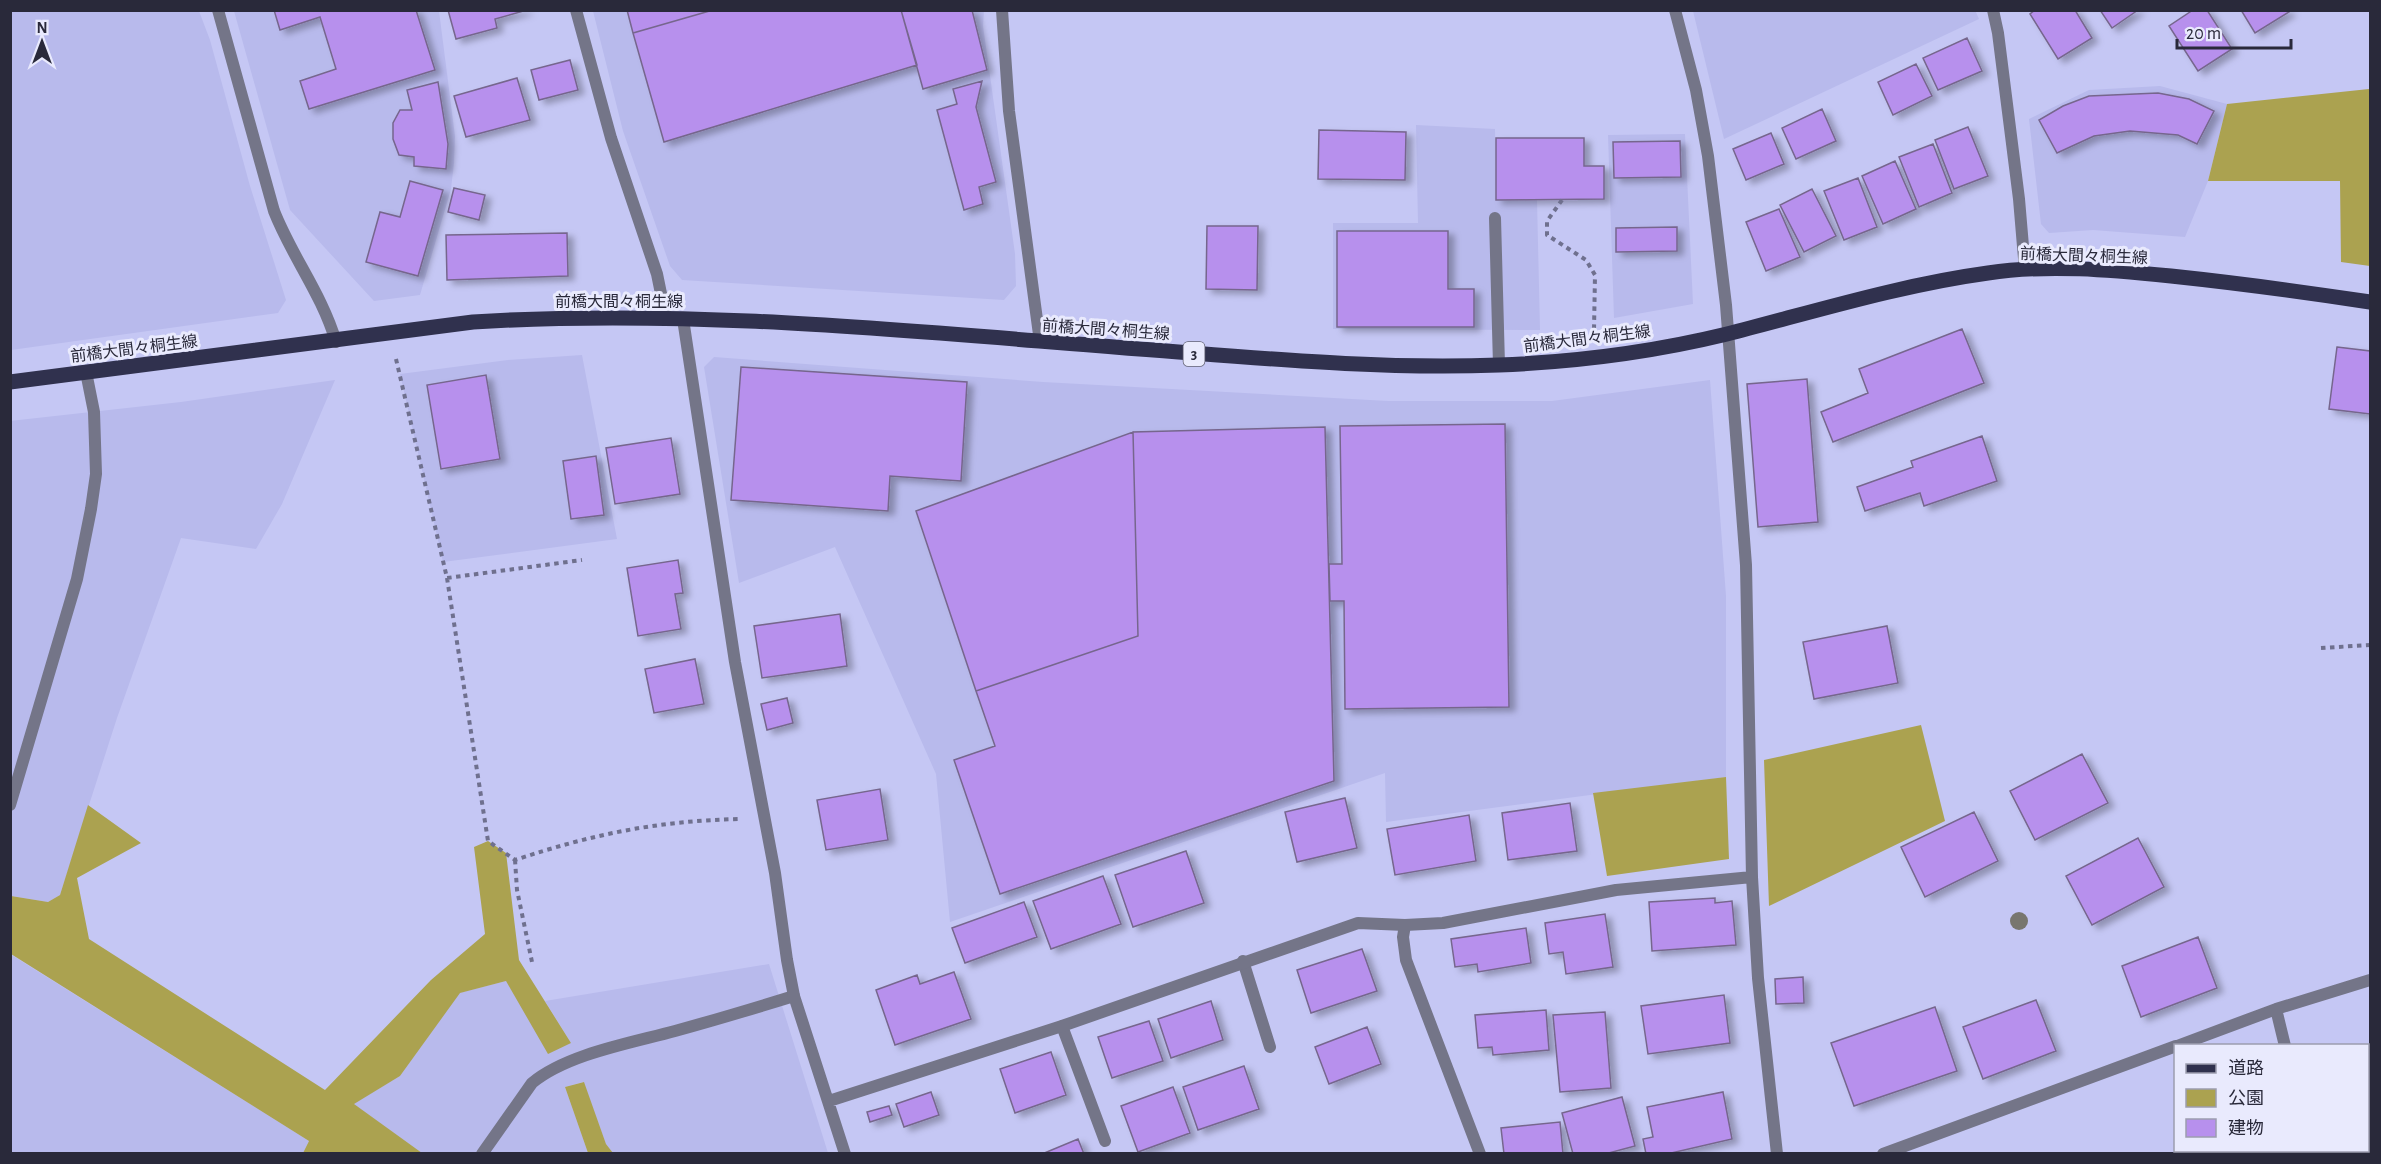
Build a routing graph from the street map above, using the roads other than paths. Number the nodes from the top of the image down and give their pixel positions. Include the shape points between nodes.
1 (218, 10) edge
2 (576, 10) edge
3 (1002, 10) edge
4 (1675, 10) edge
5 (1993, 11) edge
6 (1495, 218) dead end
7 (2025, 270) junction
8 (2370, 302) edge
9 (666, 318) junction
10 (683, 319) junction
11 (1727, 334) junction
12 (336, 342) junction
13 (1040, 342) junction
14 (1500, 365) junction
15 (86, 372) junction
16 (10, 382) edge
17 (10, 805) edge
18 (1752, 877) junction
19 (1405, 925) junction
20 (1243, 961) junction
21 (2370, 980) edge
22 (794, 996) junction
23 (2276, 1009) junction
24 (1062, 1026) junction
25 (2181, 1044) edge
26 (2285, 1044) edge
27 (1270, 1047) dead end
28 (2174, 1047) edge
29 (829, 1101) junction
30 (1105, 1141) dead end
31 (482, 1154) edge
32 (845, 1154) edge
33 (1480, 1154) edge
34 (1777, 1154) edge
35 (1883, 1154) edge

1 - 12 street via 274,211 283,235 321,299
2 - 9 street via 611,138 657,274
3 - 13 street via 1009,111
4 - 11 street via 1708,156
5 - 7 street
6 - 14 street
7 - 8 main road, 前橋大間々桐生線 / 3 via 2148,274
7 - 11 main road, 前橋大間々桐生線 / 3 via 1942,281
9 - 10 main road, 前橋大間々桐生線 / 3
9 - 12 main road, 前橋大間々桐生線 / 3 via 473,322
10 - 13 main road, 前橋大間々桐生線 / 3
10 - 22 street via 735,662
11 - 14 main road, 前橋大間々桐生線 / 3 via 1578,360
11 - 18 street via 1746,565
12 - 15 main road, 前橋大間々桐生線 / 3
13 - 14 main road, 前橋大間々桐生線 / 3 via 1364,365
15 - 16 main road, 前橋大間々桐生線 / 3
15 - 17 street via 94,412 96,474 92,509 77,579
18 - 19 street via 1616,890 1443,923
18 - 34 street via 1758,978
19 - 20 street via 1358,923
19 - 33 street via 1402,937 1406,960
20 - 24 street
20 - 27 street
21 - 23 street
22 - 29 street
22 - 31 street via 623,1045 542,1075 532,1083
23 - 25 street
23 - 26 street
24 - 29 street
24 - 30 street
28 - 35 street
29 - 32 street

